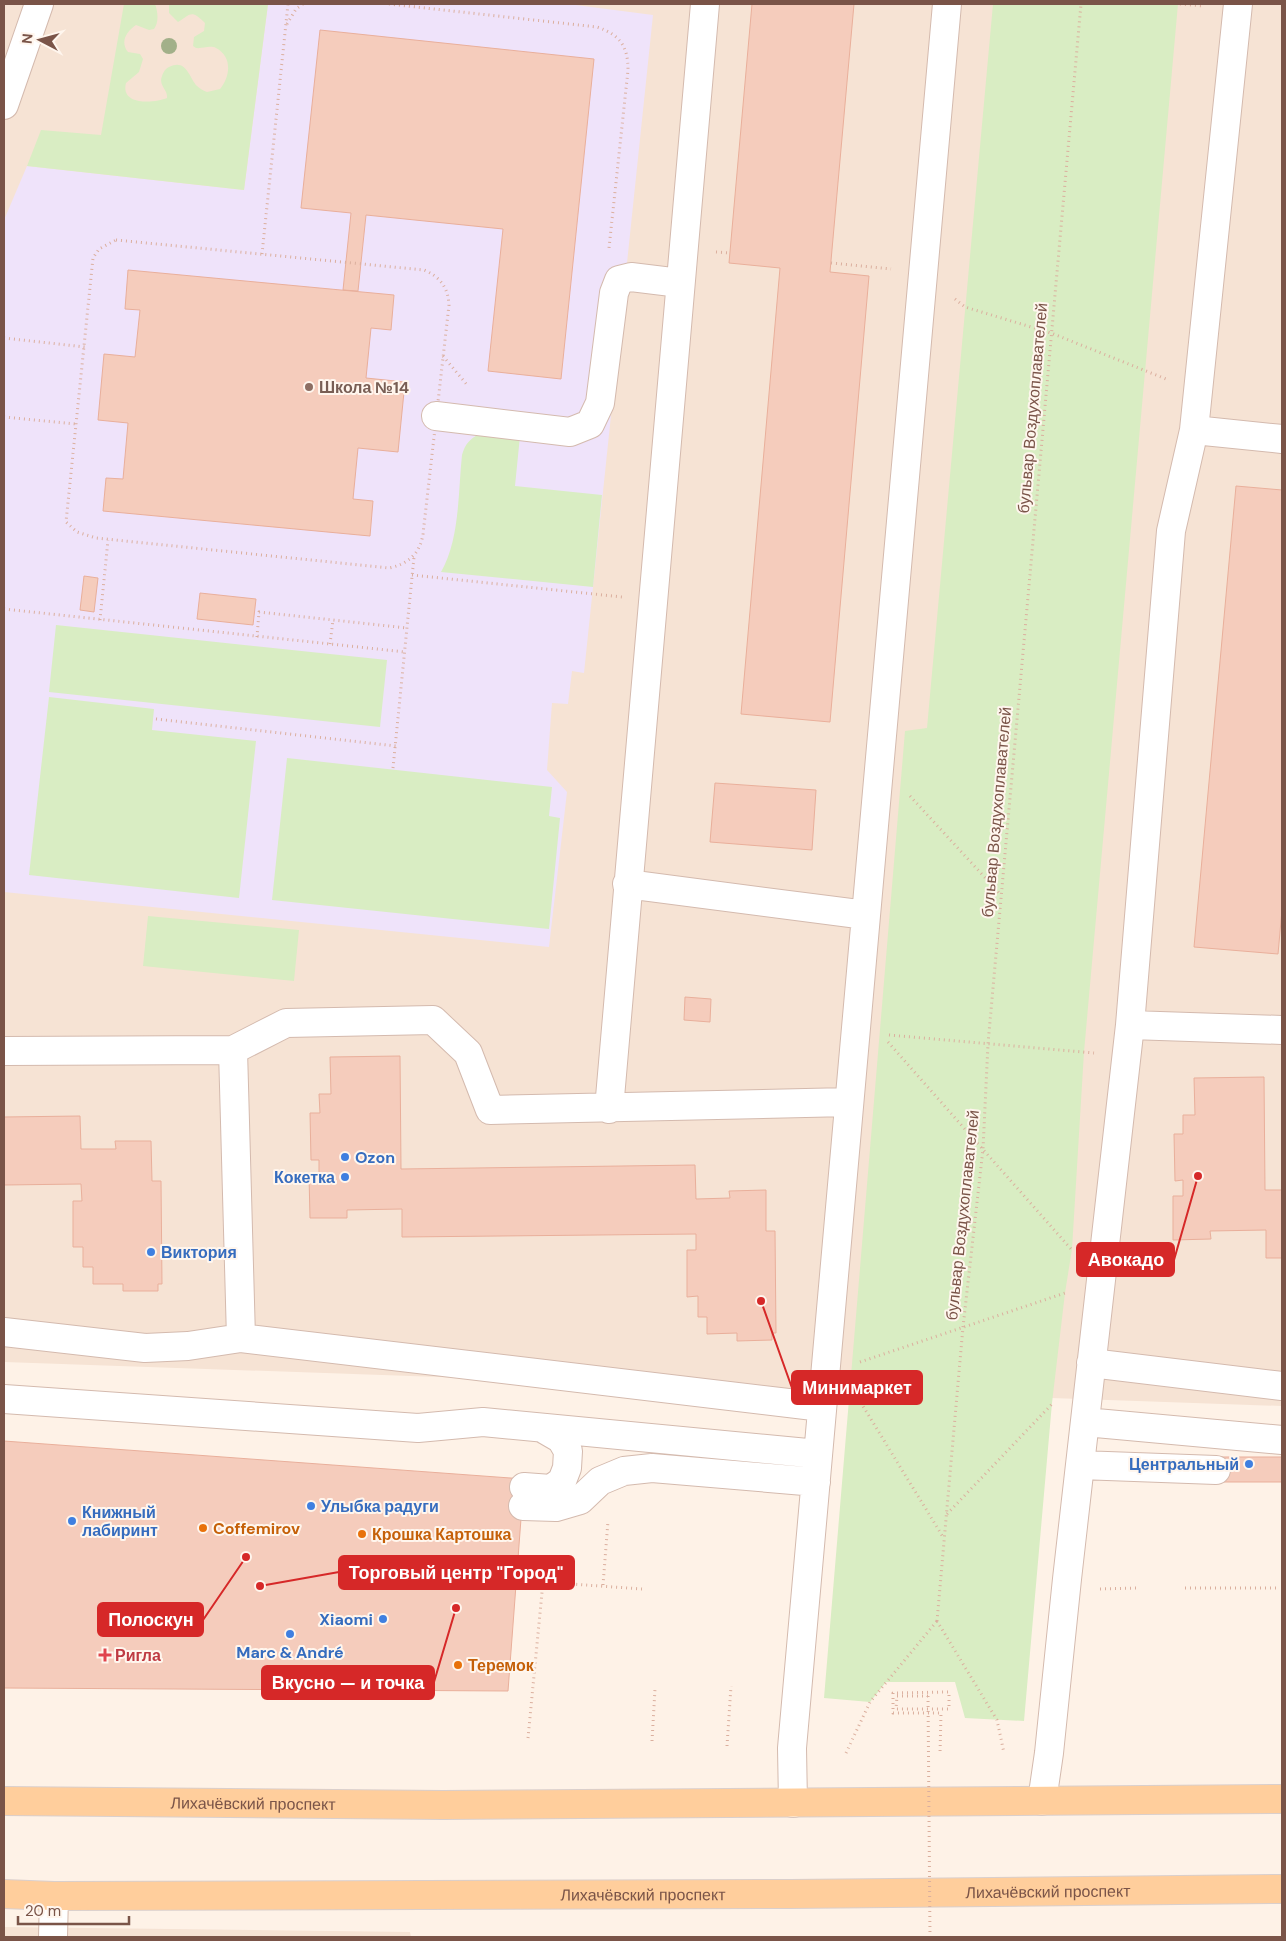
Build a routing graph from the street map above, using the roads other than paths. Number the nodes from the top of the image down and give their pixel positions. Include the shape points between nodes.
1 (39, 4) edge
2 (705, 4) edge
3 (947, 4) edge
4 (1238, 4) edge
5 (4, 105) edge
6 (680, 283) junction
7 (436, 416) road end
8 (1194, 430) junction
9 (1282, 440) edge
10 (627, 884) junction
11 (866, 915) junction
12 (1130, 1025) junction
13 (1282, 1030) edge
14 (233, 1050) junction
15 (4, 1051) edge
16 (850, 1102) junction
17 (609, 1109) junction
18 (4, 1332) edge
19 (241, 1338) junction
20 (1092, 1363) junction
21 (1282, 1386) edge
22 (4, 1398) edge
23 (822, 1407) junction
24 (1085, 1422) junction
25 (542, 1428) junction
26 (1282, 1440) edge
27 (818, 1454) junction
28 (1080, 1465) junction
29 (1216, 1470) dead end
30 (816, 1482) junction
31 (1282, 1799) edge
32 (4, 1801) edge
33 (1042, 1801) junction
34 (793, 1803) junction
35 (1282, 1889) edge
36 (4, 1894) edge
37 (54, 1896) junction
38 (53, 1937) edge

1 - 5 lane
2 - 6 lane
3 - 11 lane
4 - 8 lane
6 - 7 lane via 631,277 619,280 614,294 600,403 590,424 570,432
6 - 10 lane
8 - 9 lane
8 - 12 lane via 1171,531
10 - 11 lane
10 - 17 lane
11 - 16 lane via 868,1033
12 - 13 lane
12 - 20 lane
14 - 15 lane
14 - 17 lane via 286,1023 433,1020 468,1053 490,1110
14 - 19 lane
16 - 17 lane
16 - 23 lane
18 - 19 lane via 145,1348
19 - 23 lane
20 - 21 lane
20 - 24 lane
22 - 25 lane via 418,1428 483,1422
23 - 27 lane
24 - 26 lane
24 - 28 lane
25 - 27 lane
25 - 30 lane via 561,1440 568,1451 567,1468 562,1481 551,1489 523,1496 556,1507 580,1500 600,1481 624,1471 652,1468
27 - 30 lane
28 - 29 lane
28 - 33 lane
30 - 34 lane via 792,1748
31 - 33 main road, Лихачёвский проспект
32 - 34 main road, Лихачёвский проспект via 444,1805
33 - 34 main road, Лихачёвский проспект
35 - 37 main road, Лихачёвский проспект
36 - 37 main road, Лихачёвский проспект
37 - 38 lane

